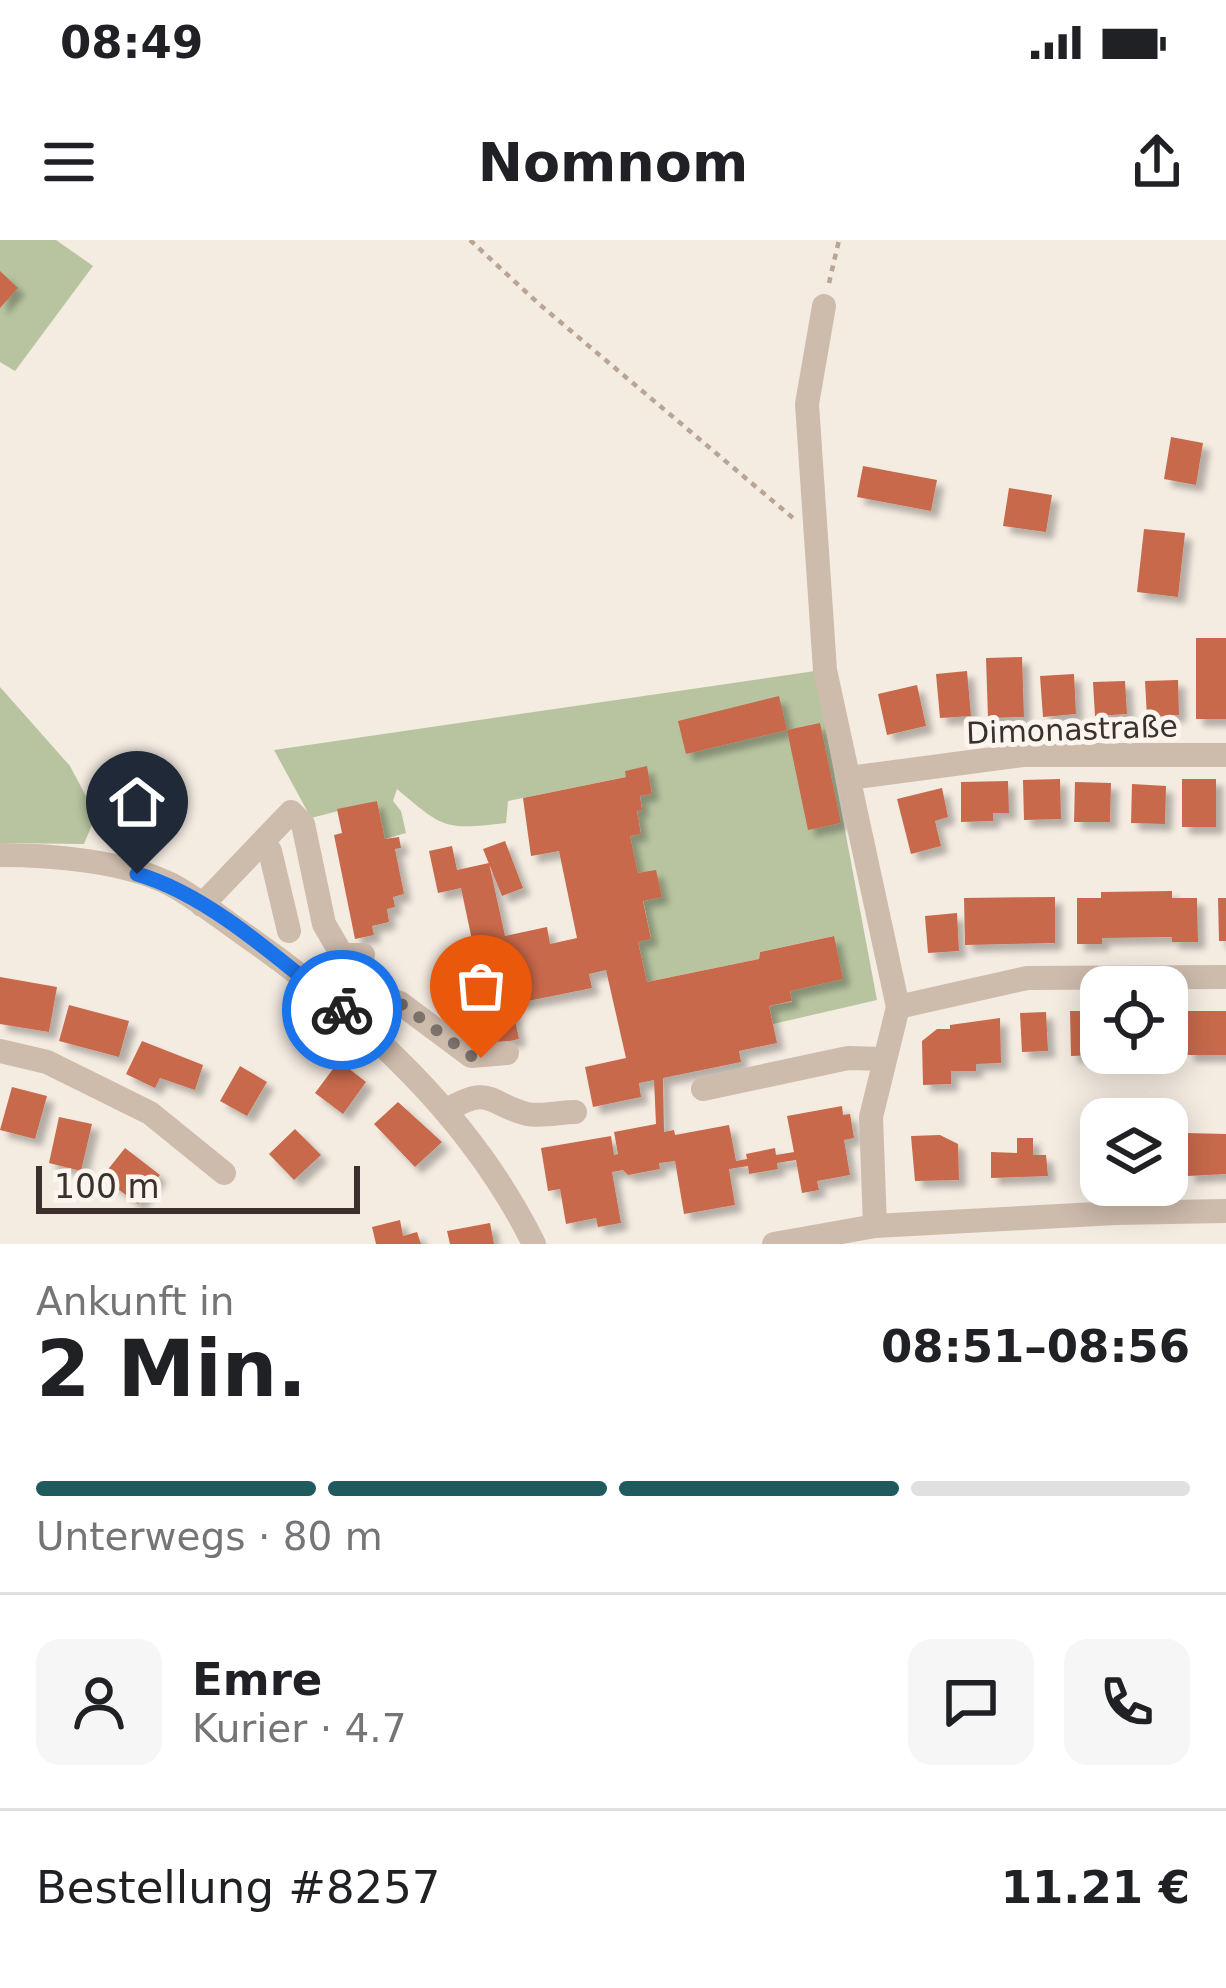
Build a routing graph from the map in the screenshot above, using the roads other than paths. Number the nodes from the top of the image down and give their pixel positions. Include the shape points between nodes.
1 (824, 306) road end
2 (1226, 755) edge
3 (849, 778) junction
4 (262, 843) junction
5 (0, 855) edge
6 (202, 905) junction
7 (289, 931) dead end
8 (363, 955) dead end
9 (1226, 977) edge
10 (898, 1006) junction
11 (343, 1010) junction
12 (0, 1051) edge
13 (507, 1053) dead end
14 (885, 1059) junction
15 (703, 1089) dead end
16 (447, 1110) junction
17 (575, 1112) dead end
18 (224, 1174) dead end
19 (1226, 1211) edge
20 (875, 1226) junction
21 (535, 1244) edge
22 (774, 1244) edge

1 - 3 street via 807,404 825,670
2 - 3 street, Dimonastraße via 1023,755
3 - 10 street
4 - 6 street
4 - 7 street
4 - 8 street via 297,814 328,935 342,955
5 - 6 street via 104,864 170,883
6 - 11 street
9 - 10 street via 1027,978
10 - 14 street
11 - 13 street via 379,995 471,1056
11 - 16 street
12 - 18 street via 47,1062 150,1113
14 - 15 street via 848,1058
14 - 20 street via 871,1118
16 - 17 street via 469,1097 528,1114
16 - 21 street
19 - 20 street
20 - 22 street

